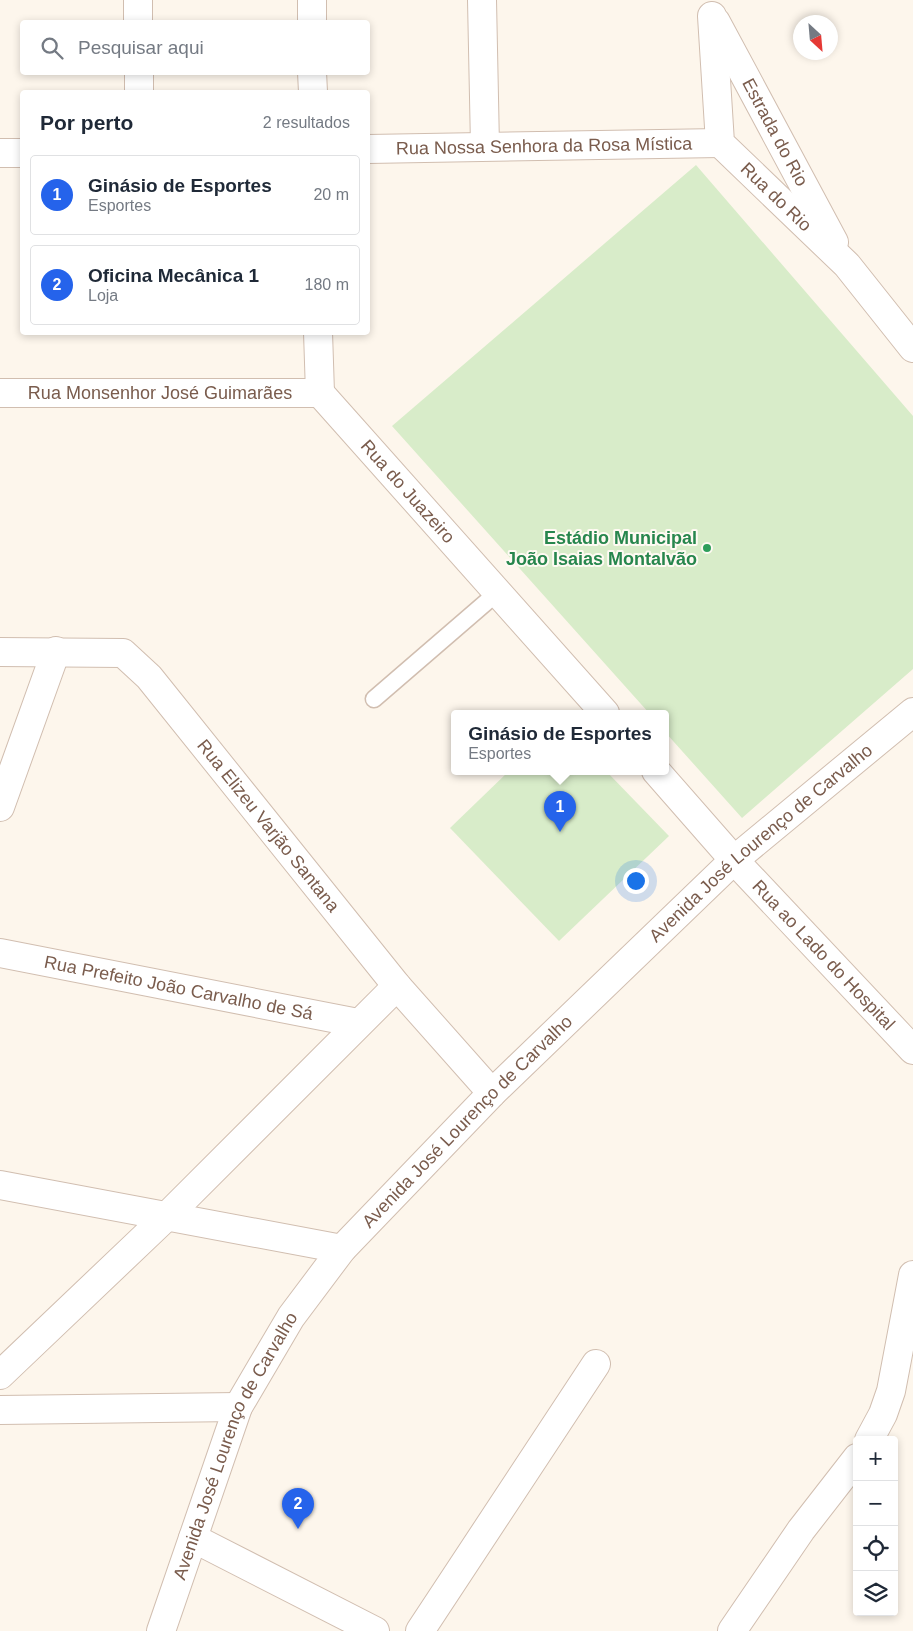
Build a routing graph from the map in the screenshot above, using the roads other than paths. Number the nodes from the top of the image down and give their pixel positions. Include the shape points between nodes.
1 (138, 0) edge
2 (312, 0) edge
3 (482, 0) edge
4 (708, 8) edge
5 (138, 20) edge
6 (312, 20) edge
7 (139, 75) edge
8 (312, 75) edge
9 (139, 90) edge
10 (313, 90) edge
11 (720, 143) junction
12 (485, 146) junction
13 (370, 149) edge
14 (0, 153) edge
15 (20, 153) edge
16 (847, 265) junction
17 (318, 335) edge
18 (913, 348) edge
19 (0, 393) edge
20 (320, 393) junction
21 (498, 592) junction
22 (56, 651) junction
23 (0, 652) edge
24 (374, 699) dead end
25 (602, 710) edge
26 (913, 712) edge
27 (660, 775) edge
28 (0, 807) edge
29 (734, 860) junction
30 (0, 953) edge
31 (397, 986) junction
32 (358, 1023) junction
33 (913, 1050) edge
34 (492, 1093) junction
35 (0, 1185) edge
36 (166, 1217) junction
37 (342, 1249) junction
38 (913, 1275) edge
39 (596, 1364) dead end
40 (0, 1376) edge
41 (238, 1407) junction
42 (0, 1410) edge
43 (871, 1436) edge
44 (853, 1463) edge
45 (193, 1538) junction
46 (161, 1631) edge
47 (375, 1631) edge
48 (420, 1631) edge
49 (732, 1631) edge

1 - 5 street
2 - 6 street
3 - 12 street
4 - 11 street
4 - 16 street, Estrada do Rio
7 - 9 street
8 - 10 street
11 - 12 street, Rua Nossa Senhora da Rosa Mística
11 - 16 street, Rua do Rio
12 - 13 street, Rua Nossa Senhora da Rosa Mística
14 - 15 street
16 - 18 street, Rua do Rio
17 - 20 street
19 - 20 street, Rua Monsenhor José Guimarães
20 - 21 street, Rua do Juazeiro
21 - 24 lane
21 - 25 street, Rua do Juazeiro
22 - 23 street, Rua Elizeu Varjão Santana
22 - 28 street
22 - 31 street, Rua Elizeu Varjão Santana via 123,653 134,661
26 - 29 street, Avenida José Lourenço de Carvalho
27 - 29 street
29 - 33 street, Rua ao Lado do Hospital
29 - 34 street, Avenida José Lourenço de Carvalho
30 - 32 street, Rua Prefeito João Carvalho de Sá
31 - 32 street
31 - 34 street, Rua Elizeu Varjão Santana
32 - 36 street
34 - 37 street, Avenida José Lourenço de Carvalho
35 - 36 street
36 - 37 street
36 - 40 street
37 - 41 street, Avenida José Lourenço de Carvalho via 291,1317
38 - 43 street via 891,1391 884,1414
39 - 48 street
41 - 42 street
41 - 45 street, Avenida José Lourenço de Carvalho
44 - 49 street via 801,1530
45 - 46 street, Avenida José Lourenço de Carvalho
45 - 47 street

